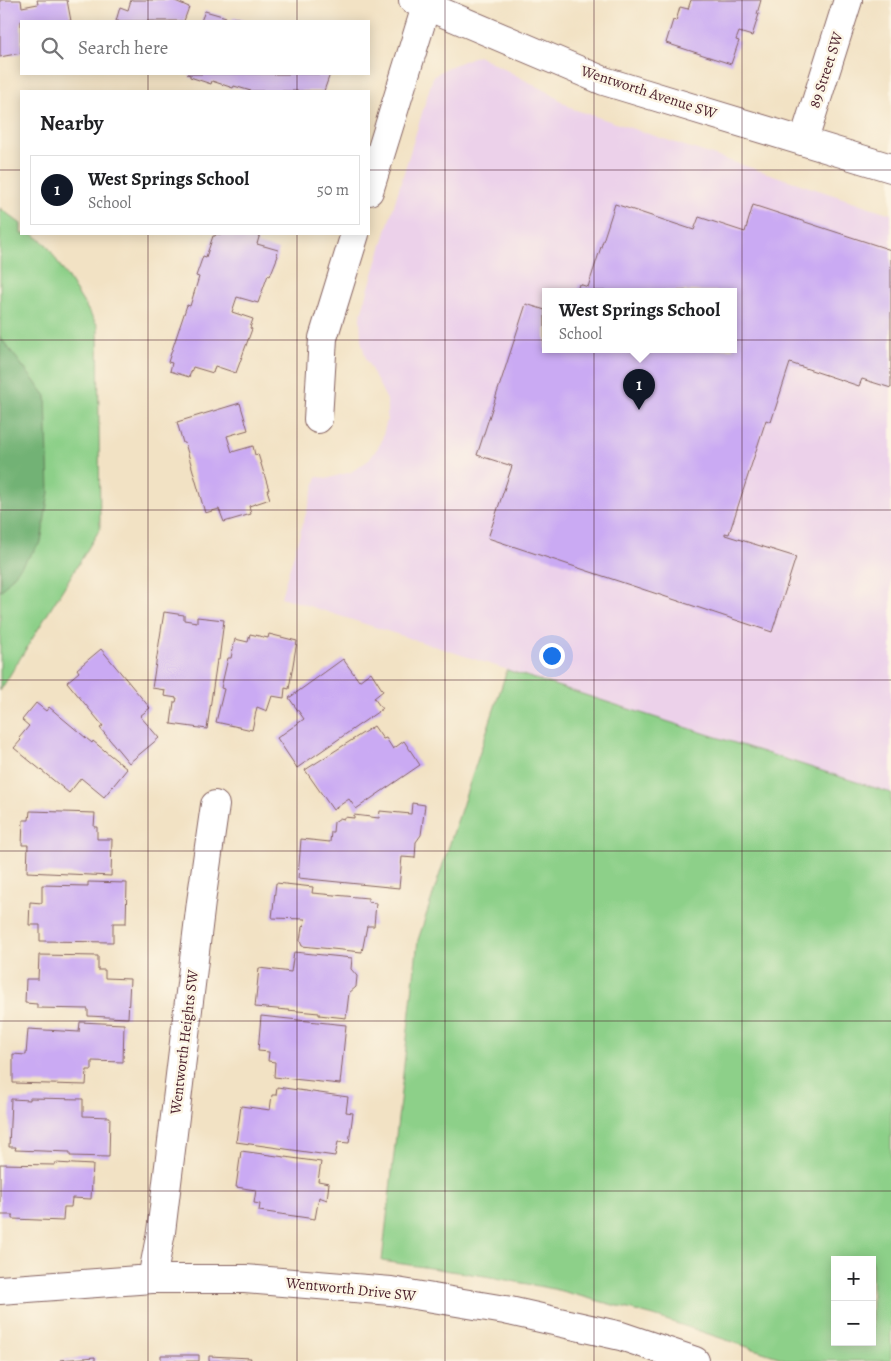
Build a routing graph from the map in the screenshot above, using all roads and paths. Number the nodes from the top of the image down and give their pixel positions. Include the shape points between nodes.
1 (848, 0) edge
2 (422, 2) edge
3 (804, 140) junction
4 (891, 168) edge
5 (370, 187) edge
6 (355, 235) edge
7 (318, 419) dead end
8 (215, 805) dead end
9 (152, 1279) junction
10 (0, 1290) edge
11 (695, 1361) edge

1 - 3 street, 89 Street SW
2 - 3 street, Wentworth Avenue SW via 604,81
2 - 5 street
3 - 4 street, Wentworth Avenue SW
6 - 7 street via 323,338
8 - 9 street, Wentworth Heights SW via 161,1232
9 - 10 street, Wentworth Drive SW
9 - 11 street, Wentworth Drive SW via 245,1279 391,1291 505,1310 621,1336

